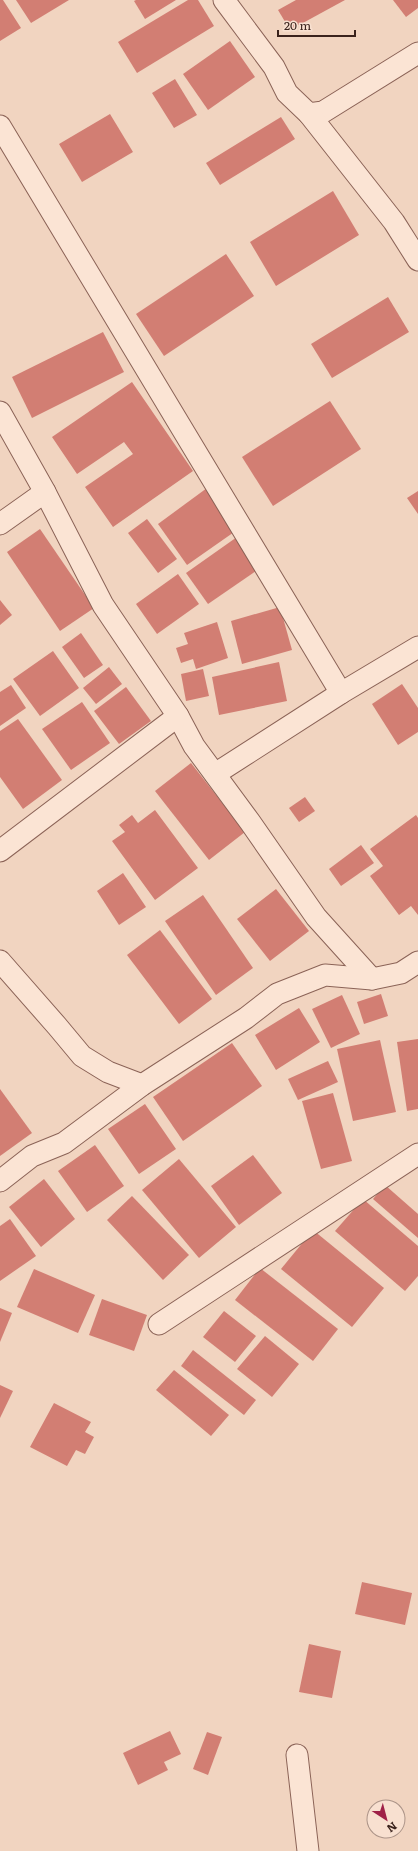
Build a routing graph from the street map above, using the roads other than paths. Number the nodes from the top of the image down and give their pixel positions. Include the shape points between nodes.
1 (224, 0) edge
2 (418, 54) edge
3 (309, 114) junction
4 (0, 126) edge
5 (418, 260) edge
6 (0, 412) edge
7 (45, 492) junction
8 (0, 524) edge
9 (418, 647) edge
10 (340, 693) junction
11 (178, 716) junction
12 (215, 774) junction
13 (0, 851) edge
14 (0, 960) edge
15 (418, 962) edge
16 (372, 979) junction
17 (142, 1085) junction
18 (418, 1154) edge
19 (0, 1181) edge
20 (159, 1324) dead end
21 (297, 1756) dead end
22 (308, 1851) edge

1 - 3 street via 274,67 287,93
2 - 3 street via 323,112
3 - 5 street via 394,222
4 - 10 street
6 - 7 street
7 - 8 street
7 - 11 street via 103,605
9 - 10 street
10 - 12 street
11 - 12 street via 194,746
11 - 13 street
12 - 16 street via 316,918
14 - 17 street via 82,1056 108,1072
15 - 16 street via 402,973
16 - 17 street via 325,975 277,994 246,1018
17 - 19 street via 64,1143 32,1156
18 - 20 street
21 - 22 street

